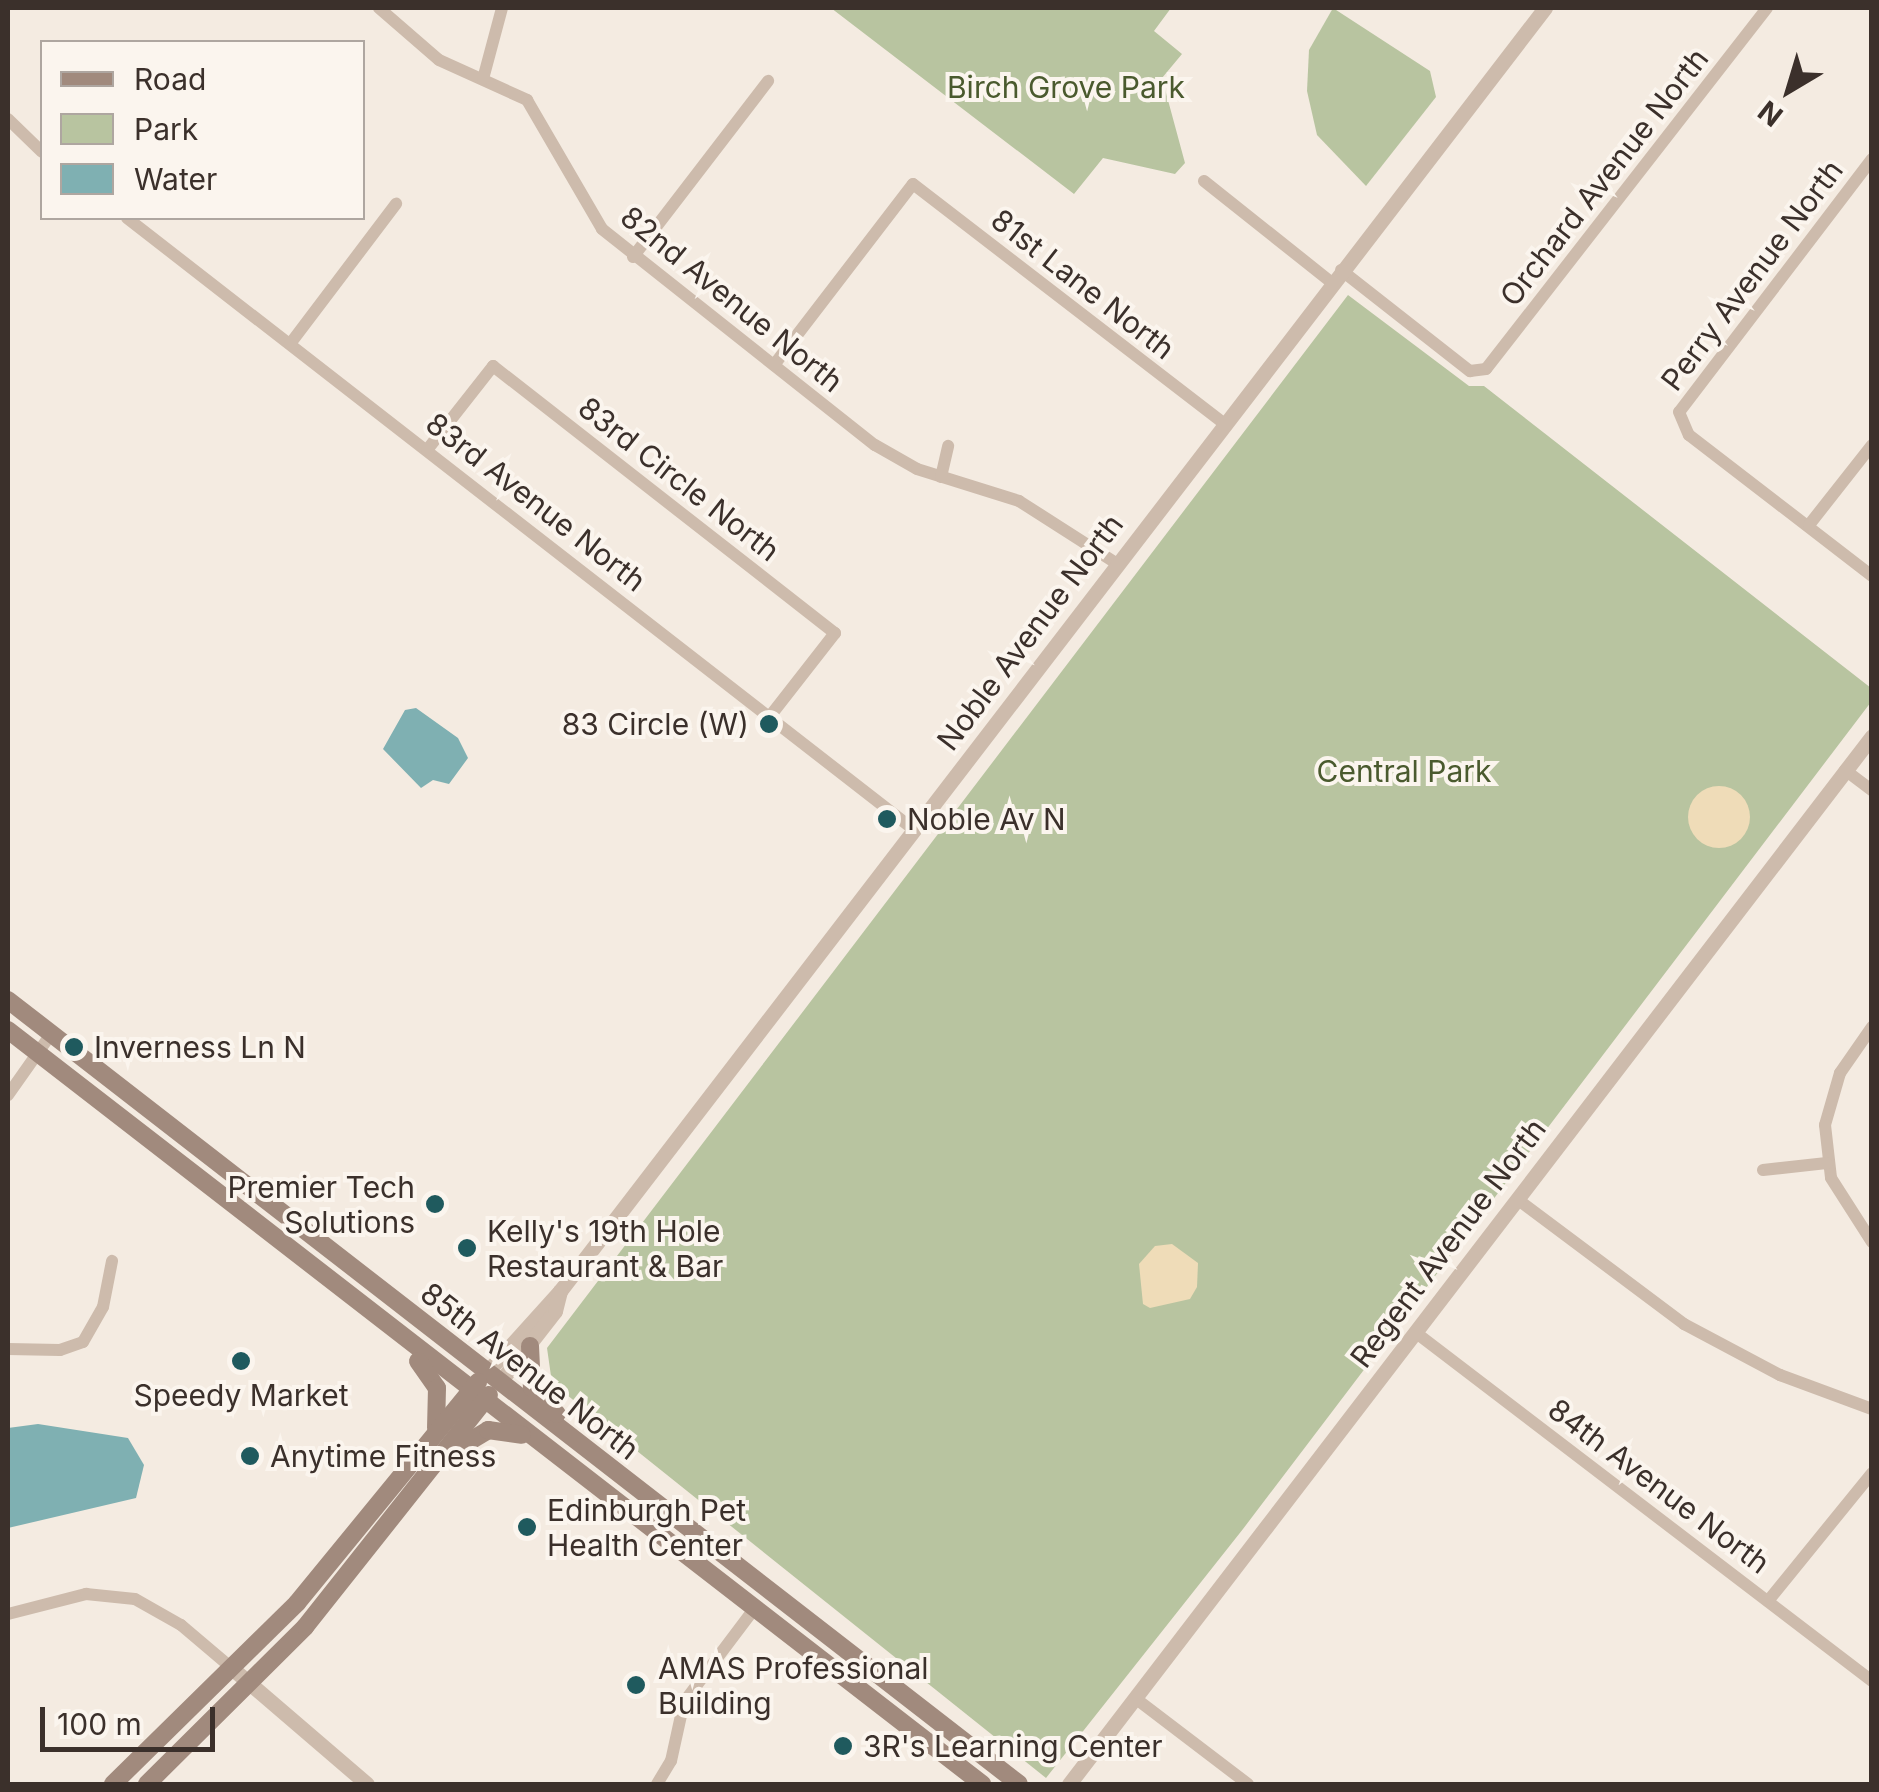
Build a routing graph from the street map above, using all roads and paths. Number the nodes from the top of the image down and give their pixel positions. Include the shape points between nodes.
1 (379, 8) edge
2 (502, 8) edge
3 (1545, 8) edge
4 (1767, 8) edge
5 (483, 78) junction
6 (768, 81) dead end
7 (8, 119) edge
8 (40, 150) edge
9 (1872, 158) edge
10 (1204, 181) dead end
11 (396, 204) dead end
12 (130, 220) edge
13 (150, 220) edge
14 (143, 230) junction
15 (634, 256) junction
16 (1336, 276) junction
17 (290, 344) junction
18 (774, 365) junction
19 (1224, 423) junction
20 (1872, 445) edge
21 (948, 446) dead end
22 (427, 450) junction
23 (942, 477) junction
24 (1809, 526) junction
25 (1116, 563) junction
26 (1872, 576) edge
27 (771, 715) junction
28 (1872, 736) edge
29 (1845, 770) junction
30 (1872, 790) edge
31 (913, 830) junction
32 (8, 1000) edge
33 (1872, 1027) edge
34 (8, 1030) edge
35 (51, 1034) junction
36 (37, 1053) junction
37 (8, 1095) edge
38 (1826, 1163) junction
39 (1763, 1170) dead end
40 (1516, 1199) junction
41 (1872, 1242) edge
42 (112, 1261) dead end
43 (314, 1268) junction
44 (560, 1291) junction
45 (1416, 1332) junction
46 (530, 1346) junction
47 (8, 1349) edge
48 (493, 1378) junction
49 (478, 1396) junction
50 (1872, 1409) edge
51 (435, 1433) junction
52 (542, 1445) junction
53 (1872, 1473) edge
54 (413, 1492) junction
55 (664, 1510) junction
56 (1768, 1601) junction
57 (754, 1609) junction
58 (8, 1614) edge
59 (234, 1670) junction
60 (1872, 1681) edge
61 (250, 1686) junction
62 (1135, 1698) junction
63 (113, 1784) edge
64 (146, 1784) edge
65 (367, 1784) edge
66 (657, 1784) edge
67 (982, 1784) edge
68 (1019, 1784) edge
69 (1069, 1784) edge
70 (1248, 1784) edge

1 - 5 street, 82nd Avenue North via 430,54
2 - 5 street
3 - 16 street, Noble Avenue North
4 - 16 street, Orchard Avenue North via 1492,363 1478,372
5 - 15 street, 82nd Avenue North via 541,114 585,209
6 - 15 street
7 - 8 street
9 - 24 street, Perry Avenue North via 1684,401 1680,423
10 - 16 street
11 - 17 street
12 - 14 street, 83rd Avenue North
13 - 14 street
14 - 17 street, 83rd Avenue North
15 - 18 street, 82nd Avenue North
16 - 19 street, Noble Avenue North
17 - 22 street, 83rd Avenue North
18 - 19 street, 81st Lane North via 912,184
18 - 23 street, 82nd Avenue North via 895,458
19 - 25 street, Noble Avenue North
20 - 24 street
21 - 23 street
22 - 27 street, 83rd Avenue North
22 - 27 street, 83rd Circle North via 493,366 836,633
23 - 25 street, 82nd Avenue North via 1019,501
24 - 26 street
25 - 31 street, Noble Avenue North
27 - 31 street, 83rd Avenue North
28 - 29 street, Regent Avenue North
29 - 30 street
29 - 40 street, Regent Avenue North
31 - 44 street, Noble Avenue North
32 - 35 main road, 85th Avenue North
33 - 38 street via 1830,1098
34 - 36 main road, 85th Avenue North
35 - 36 street
35 - 48 main road, 85th Avenue North
36 - 37 street
36 - 43 main road, 85th Avenue North
38 - 39 street
38 - 41 street via 1842,1202
40 - 45 street, Regent Avenue North
40 - 50 street via 1684,1324 1780,1375
42 - 47 street via 103,1307 83,1342 60,1350
43 - 49 main road, 85th Avenue North
43 - 51 main road via 332,1294 429,1371 440,1401
44 - 46 street, Noble Avenue North via 555,1312
44 - 48 street, Noble Avenue North
45 - 56 street, 84th Avenue North
45 - 62 street, Regent Avenue North
46 - 48 street, Noble Avenue North
46 - 55 main road via 529,1377 540,1398 655,1491
48 - 49 main road
48 - 55 main road, 85th Avenue North
49 - 51 main road
49 - 52 main road, 85th Avenue North
49 - 54 main road
51 - 59 main road
52 - 54 main road via 506,1430 478,1433
52 - 57 main road, 85th Avenue North
53 - 56 street
54 - 61 main road
55 - 68 main road, 85th Avenue North
56 - 60 street, 84th Avenue North
57 - 66 street via 684,1702 671,1760
57 - 67 main road, 85th Avenue North
58 - 59 street via 86,1594 136,1599
59 - 61 street
59 - 63 main road
61 - 64 main road
61 - 65 street
62 - 69 street, Regent Avenue North
62 - 70 street

